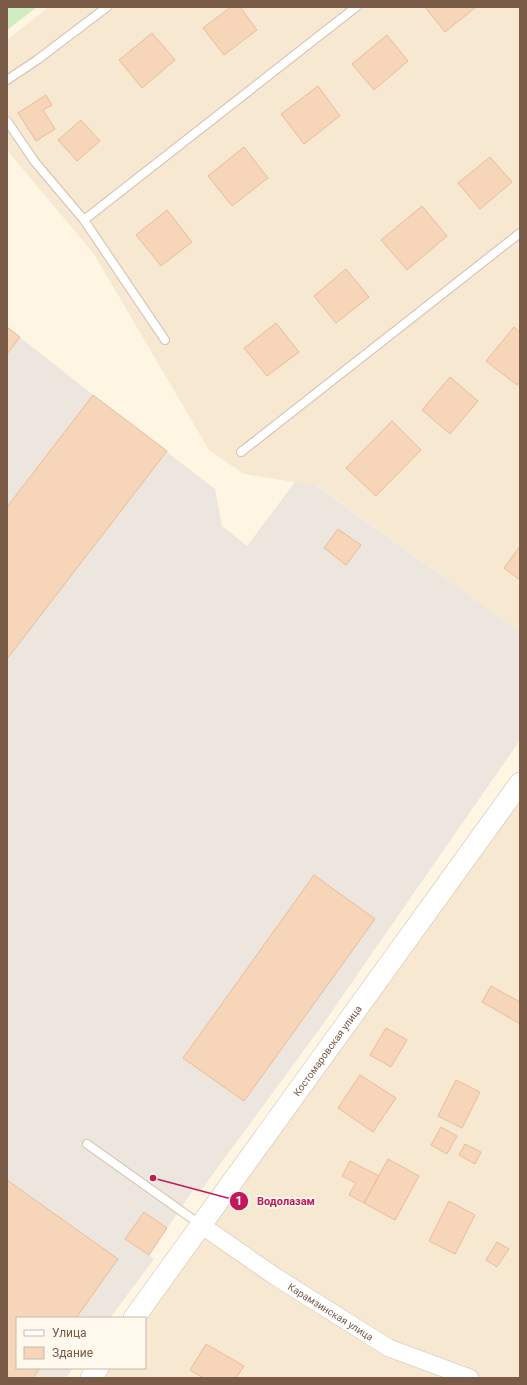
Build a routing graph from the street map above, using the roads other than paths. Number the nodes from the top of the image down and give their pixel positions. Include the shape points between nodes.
1 (107, 7) edge
2 (356, 7) edge
3 (7, 80) edge
4 (7, 121) edge
5 (84, 220) junction
6 (520, 234) edge
7 (165, 340) dead end
8 (241, 452) dead end
9 (520, 783) edge
10 (87, 1144) dead end
11 (201, 1225) junction
12 (135, 1317) edge
13 (97, 1369) edge
14 (91, 1378) edge
15 (470, 1378) edge

1 - 3 lane
2 - 5 lane
4 - 5 lane via 35,162
5 - 7 lane
6 - 8 lane
9 - 11 street, Костомаровская улица
10 - 11 lane
11 - 12 street, Костомаровская улица
11 - 15 street, Карамзинская улица via 276,1277 389,1348
13 - 14 street

